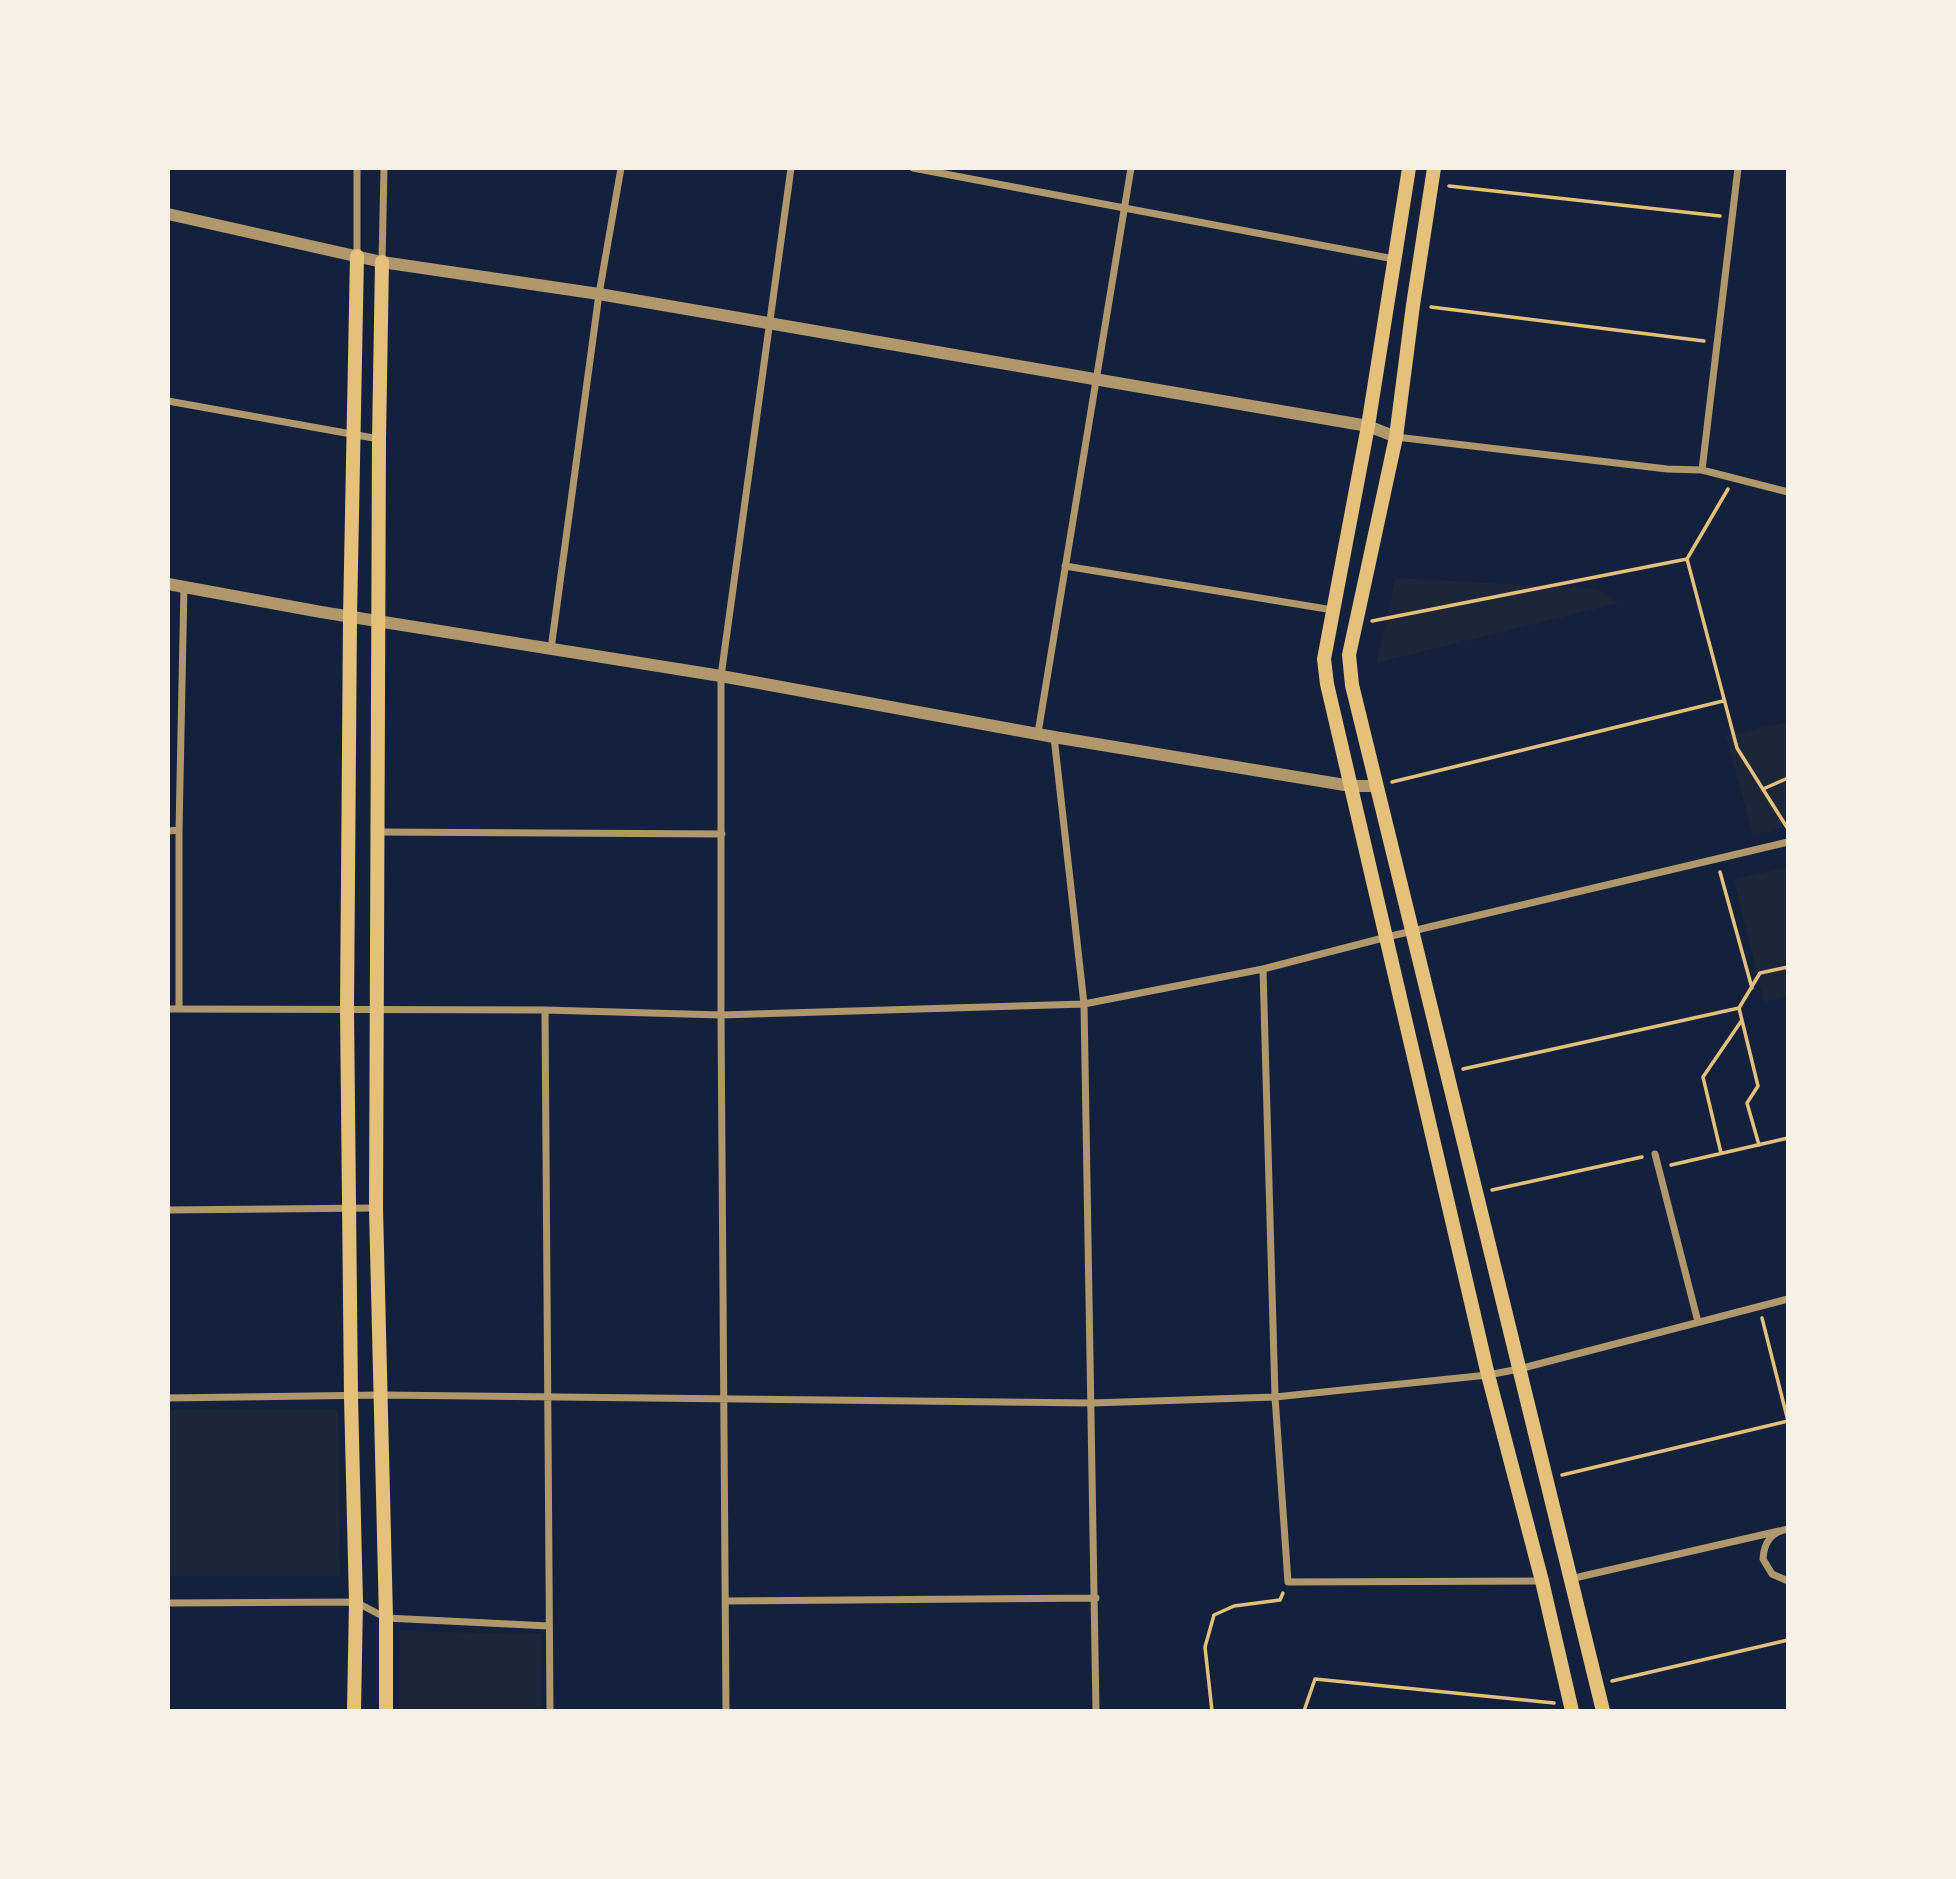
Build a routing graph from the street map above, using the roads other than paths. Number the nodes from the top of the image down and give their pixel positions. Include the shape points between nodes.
1 (357, 168) edge
2 (384, 168) edge
3 (621, 168) edge
4 (791, 168) edge
5 (914, 168) edge
6 (1131, 168) edge
7 (1409, 168) edge
8 (1434, 168) edge
9 (1738, 168) edge
10 (1123, 207) junction
11 (168, 214) edge
12 (357, 256) junction
13 (1395, 259) junction
14 (382, 262) junction
15 (599, 294) junction
16 (768, 324) junction
17 (1096, 379) junction
18 (168, 401) edge
19 (1368, 426) junction
20 (354, 435) junction
21 (1396, 438) junction
22 (379, 439) junction
23 (1702, 470) junction
24 (1788, 492) edge
25 (1065, 566) junction
26 (168, 584) edge
27 (184, 586) junction
28 (1333, 610) junction
29 (350, 617) junction
30 (379, 622) junction
31 (551, 649) junction
32 (721, 676) junction
33 (1038, 733) junction
34 (1054, 737) junction
35 (1351, 786) junction
36 (1376, 786) junction
37 (179, 830) junction
38 (168, 831) edge
39 (378, 832) junction
40 (722, 834) junction
41 (1788, 842) edge
42 (1411, 932) junction
43 (1387, 937) junction
44 (1263, 969) junction
45 (1084, 1004) junction
46 (347, 1008) junction
47 (168, 1009) edge
48 (179, 1009) junction
49 (376, 1009) junction
50 (545, 1010) junction
51 (721, 1015) junction
52 (1655, 1154) road end
53 (350, 1208) junction
54 (376, 1209) junction
55 (168, 1210) edge
56 (1788, 1299) edge
57 (1698, 1322) junction
58 (1518, 1369) junction
59 (1488, 1375) junction
60 (381, 1395) junction
61 (548, 1396) junction
62 (1275, 1396) junction
63 (351, 1397) junction
64 (168, 1398) edge
65 (723, 1400) junction
66 (1092, 1402) junction
67 (1788, 1529) edge
68 (1779, 1531) junction
69 (1569, 1579) junction
70 (1542, 1581) junction
71 (1788, 1581) edge
72 (1096, 1598) junction
73 (726, 1601) junction
74 (356, 1602) junction
75 (168, 1603) edge
76 (386, 1618) junction
77 (549, 1626) junction
78 (1571, 1708) edge
79 (354, 1711) edge
80 (386, 1711) edge
81 (550, 1711) edge
82 (726, 1711) edge
83 (1096, 1711) edge
84 (1603, 1711) edge

1 - 12 street
2 - 14 street
3 - 15 street
4 - 16 street
5 - 10 street
6 - 10 street
7 - 13 main road
8 - 21 main road
9 - 23 street
10 - 13 street
10 - 17 street
11 - 12 street
12 - 14 street
12 - 20 main road
13 - 19 main road
14 - 15 street
14 - 22 main road
15 - 16 street
15 - 31 street
16 - 17 street
16 - 32 street
17 - 19 street
17 - 25 street
18 - 20 street
19 - 21 street
19 - 28 main road
20 - 22 street
20 - 29 main road
21 - 23 street
21 - 36 main road via 1349,654
22 - 30 main road
23 - 24 street
25 - 28 street
25 - 33 street
26 - 27 street
27 - 29 street
27 - 37 street
28 - 35 main road via 1324,659
29 - 30 street
29 - 46 main road
30 - 31 street
30 - 39 main road
31 - 32 street
32 - 33 street
32 - 40 street
33 - 34 street
34 - 35 street
34 - 45 street
35 - 36 street
35 - 43 main road
36 - 42 main road
37 - 38 street
37 - 48 street
39 - 40 street
39 - 49 main road
40 - 51 street
41 - 42 street
42 - 43 street
42 - 58 main road
43 - 44 street
43 - 59 main road
44 - 45 street
44 - 62 street
45 - 51 street
45 - 66 street
46 - 48 street
46 - 49 street
46 - 53 main road
47 - 48 street
49 - 50 street
49 - 54 main road
50 - 51 street
50 - 61 street
51 - 65 street
52 - 57 street
53 - 54 street
53 - 55 street
53 - 63 main road
54 - 60 main road
56 - 57 street
57 - 58 street
58 - 59 street
58 - 69 main road
59 - 62 street
59 - 70 main road
60 - 61 street
60 - 63 street
60 - 76 main road
61 - 65 street
61 - 77 street
62 - 66 street
62 - 70 street via 1288,1582
63 - 64 street
63 - 74 main road
65 - 66 street
65 - 73 street
66 - 72 street
67 - 68 street
68 - 69 street
68 - 71 street via 1767,1541 1763,1559 1772,1574
69 - 84 main road
70 - 78 main road
72 - 73 street
72 - 83 street
73 - 82 street
74 - 75 street
74 - 76 street
74 - 79 main road
76 - 77 street
76 - 80 main road
77 - 81 street

